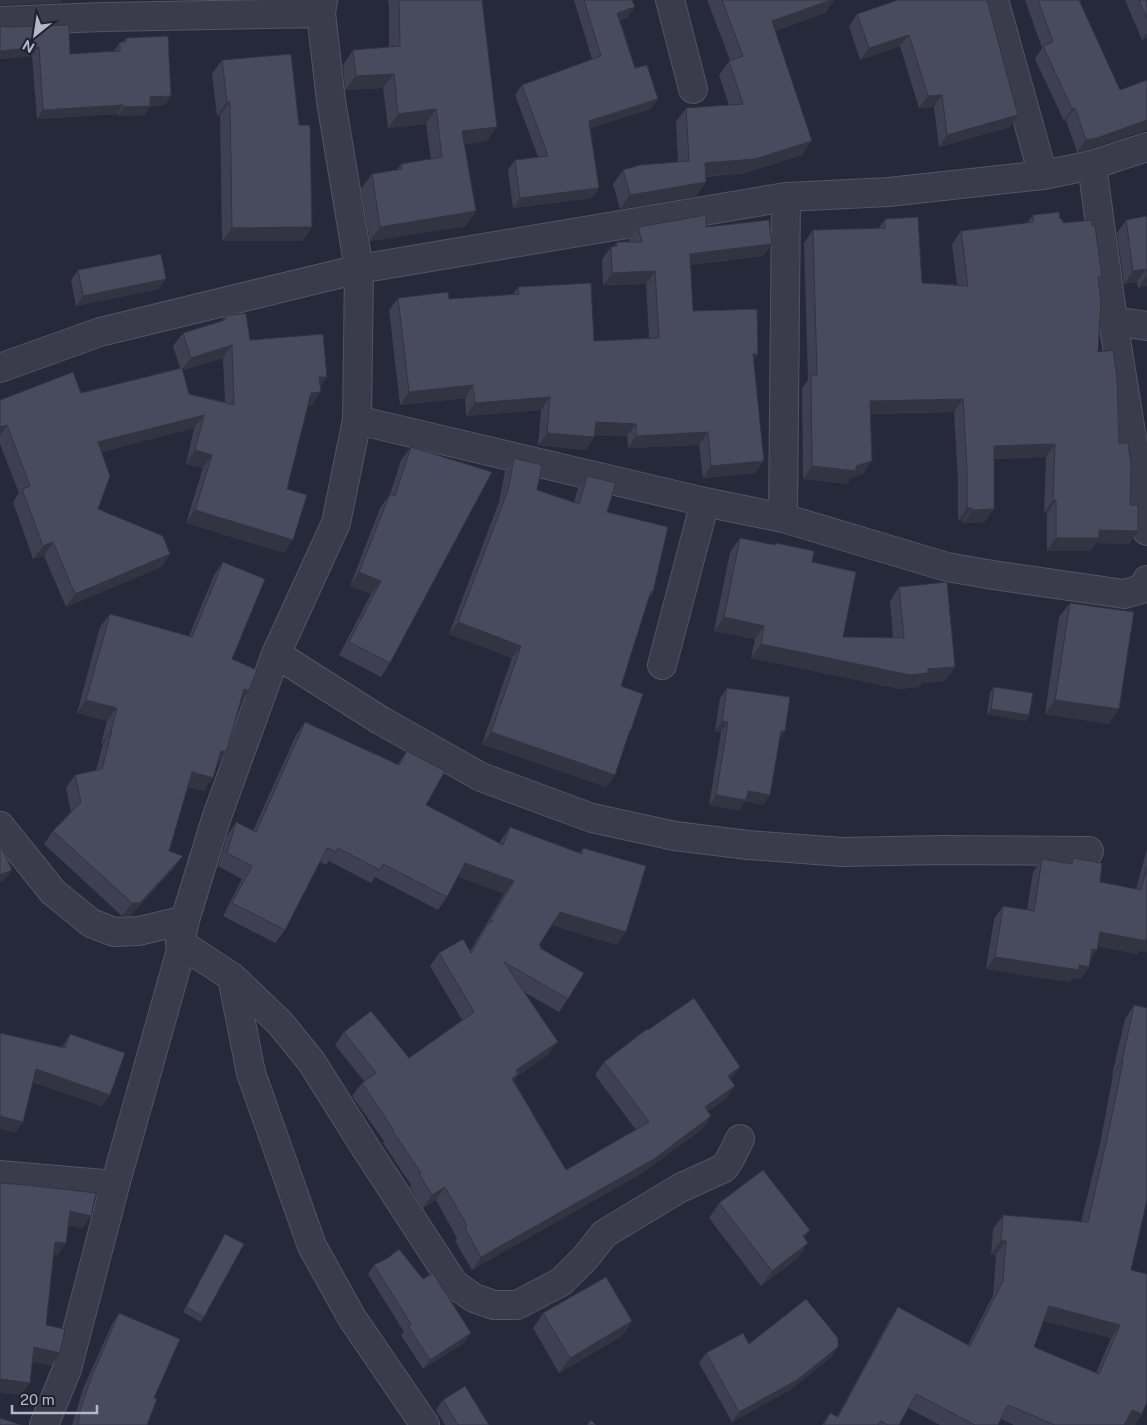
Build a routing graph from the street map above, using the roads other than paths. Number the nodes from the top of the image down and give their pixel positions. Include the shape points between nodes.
1 (670, 0) edge
2 (994, 0) edge
3 (322, 6) edge
4 (0, 21) edge
5 (693, 89) dead end
6 (1147, 147) edge
7 (1092, 165) junction
8 (1043, 175) junction
9 (786, 197) junction
10 (359, 269) junction
11 (1113, 321) junction
12 (1147, 326) edge
13 (0, 368) edge
14 (357, 420) junction
15 (705, 502) junction
16 (783, 518) junction
17 (1147, 531) edge
18 (1147, 580) edge
19 (276, 654) junction
20 (662, 665) dead end
21 (0, 826) edge
22 (1089, 851) dead end
23 (183, 932) junction
24 (232, 977) junction
25 (740, 1139) dead end
26 (0, 1175) edge
27 (114, 1185) junction
28 (44, 1425) edge
29 (425, 1425) edge

1 - 5 street
2 - 8 street
3 - 4 street
3 - 10 street via 331,101
6 - 7 street
7 - 8 street
7 - 11 street
8 - 9 street via 889,192
9 - 10 street
9 - 16 street
10 - 13 street via 100,332
10 - 14 street
11 - 12 street
11 - 17 street
14 - 15 street
14 - 19 street via 336,524
15 - 16 street
15 - 20 street
16 - 18 street via 947,567 993,575 1124,594 1142,589
19 - 22 street via 380,720 481,777 592,818 675,836 842,852
19 - 23 street via 216,820
21 - 23 street via 53,892 91,923 114,932
23 - 24 street
23 - 27 street
24 - 25 street via 280,1023 311,1061 454,1284 474,1298 494,1305 517,1304 561,1282 604,1234 680,1188 724,1168
24 - 29 street via 251,1073 312,1246 352,1318
26 - 27 street
27 - 28 street via 67,1369

